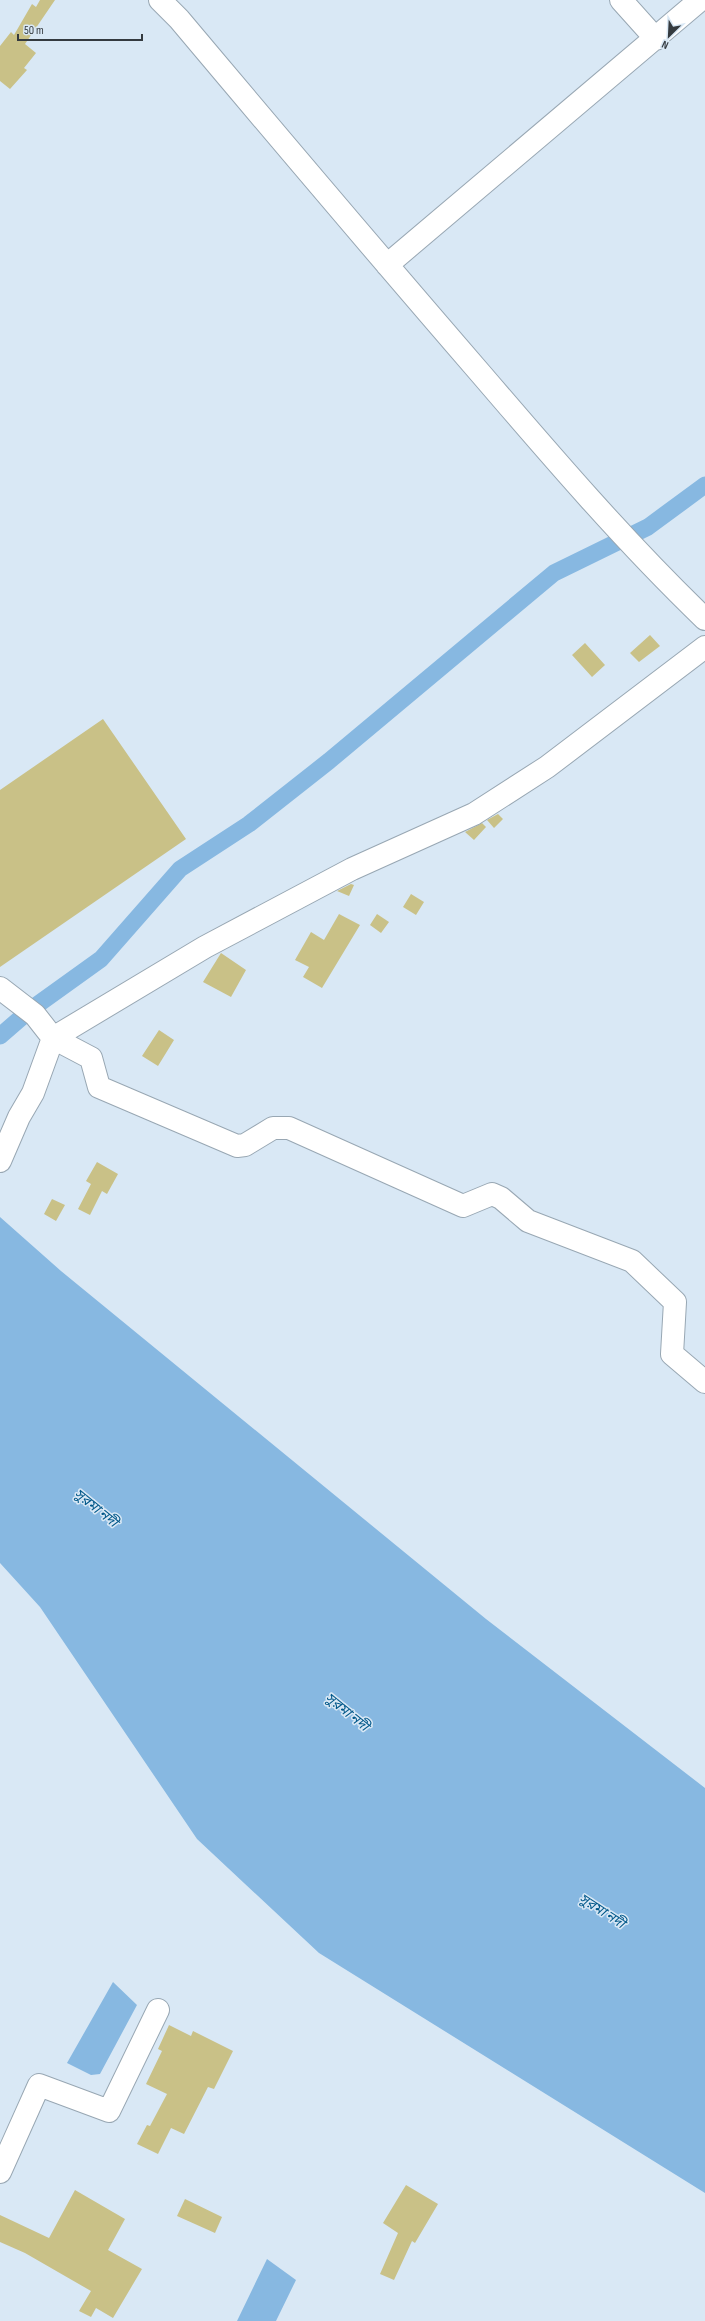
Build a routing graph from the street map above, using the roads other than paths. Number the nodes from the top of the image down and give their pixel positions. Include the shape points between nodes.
1 (160, 0) edge
2 (622, 0) edge
3 (700, 0) edge
4 (656, 39) junction
5 (387, 266) junction
6 (705, 620) edge
7 (705, 647) edge
8 (0, 988) edge
9 (53, 1038) junction
10 (0, 1161) edge
11 (705, 1382) edge
12 (158, 2010) dead end
13 (0, 2172) edge

1 - 5 street via 179,19
2 - 4 street
3 - 4 street
4 - 5 street
5 - 6 street via 602,514
7 - 9 street via 547,767 474,814 352,869 205,946
8 - 9 street via 35,1015
9 - 10 street via 33,1094 19,1117
9 - 11 street via 91,1058 99,1087 237,1146 244,1145 273,1128 289,1128 463,1206 492,1194 501,1198 528,1221 632,1261 675,1302 672,1354
12 - 13 street via 109,2111 39,2085

